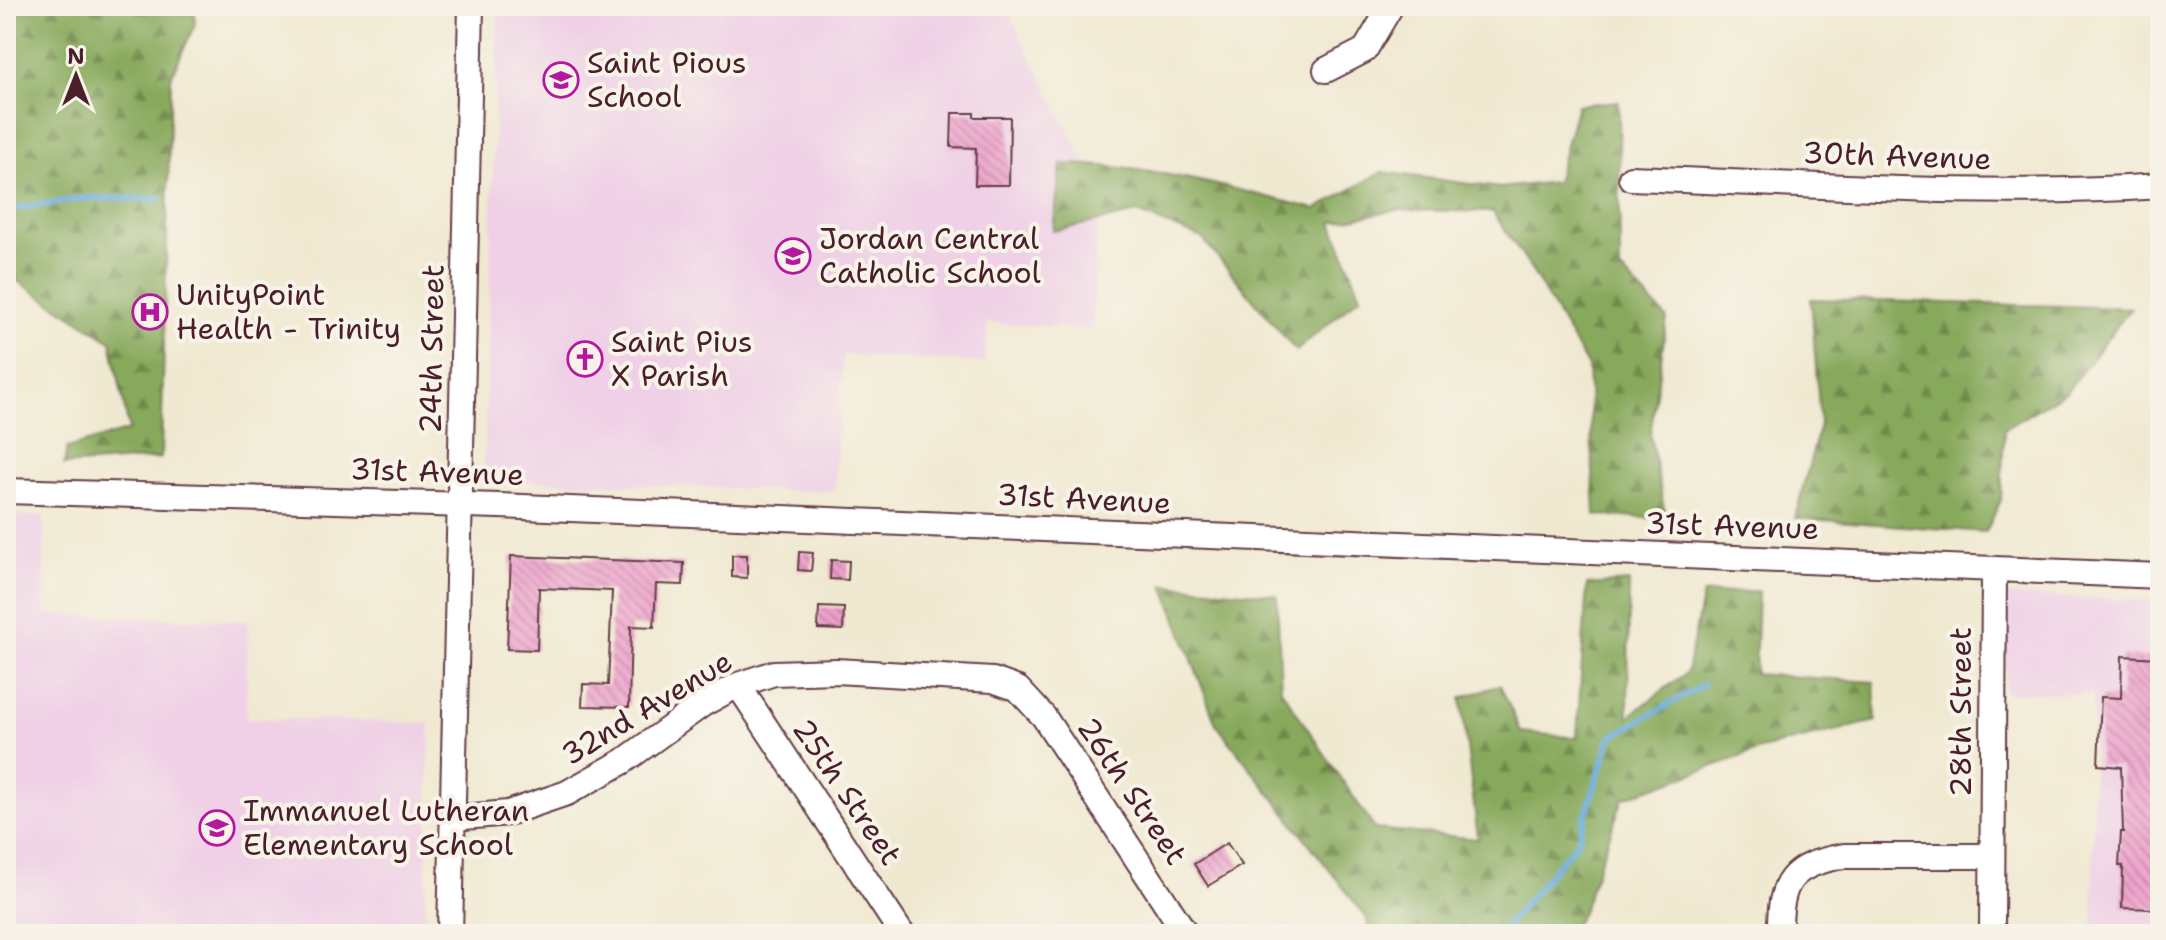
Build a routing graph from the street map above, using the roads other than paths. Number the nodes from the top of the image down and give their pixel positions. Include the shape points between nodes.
1 (471, 6) edge
2 (1391, 6) edge
3 (1326, 70) dead end
4 (1631, 178) dead end
5 (2160, 186) edge
6 (6, 491) edge
7 (460, 506) junction
8 (1994, 569) junction
9 (2160, 576) edge
10 (738, 685) junction
11 (1018, 689) joint
12 (453, 818) junction
13 (1992, 856) junction
14 (450, 934) edge
15 (902, 934) edge
16 (1186, 934) edge
17 (1780, 934) edge
18 (1992, 934) edge

1 - 7 street, 24th Street
2 - 3 street via 1365,50
4 - 5 street, 30th Avenue via 1931,192
6 - 7 street, 31st Avenue
7 - 8 street, 31st Avenue
7 - 12 street, 24th Street
8 - 9 street, 31st Avenue
8 - 13 street, 28th Street
10 - 11 street, 32nd Avenue via 774,673 836,671 972,677
10 - 12 street, 32nd Avenue via 567,793 508,813
10 - 15 street, 25th Street
11 - 16 street, 26th Street via 1044,717
12 - 14 street, 24th Street
13 - 17 street via 1824,859 1787,884
13 - 18 street, 28th Street

